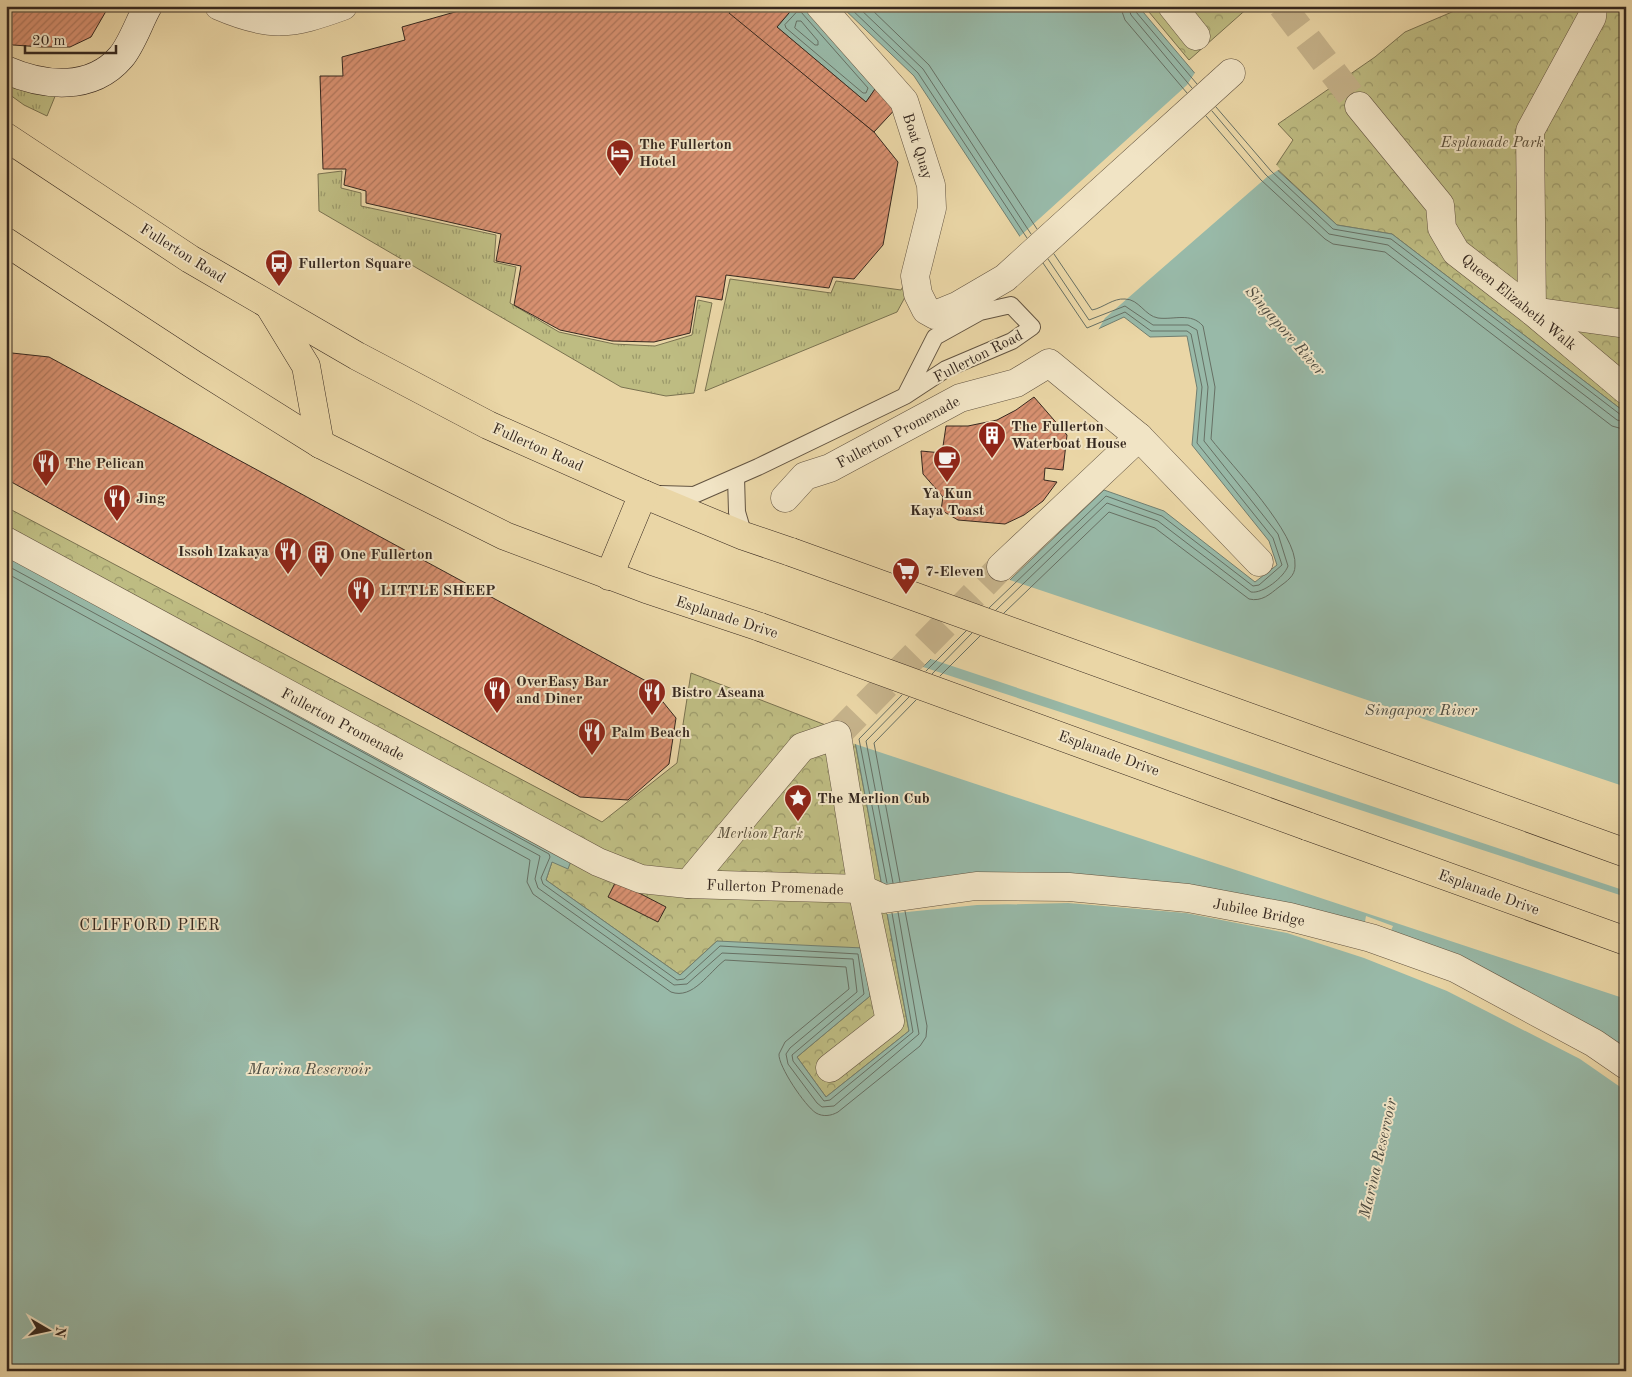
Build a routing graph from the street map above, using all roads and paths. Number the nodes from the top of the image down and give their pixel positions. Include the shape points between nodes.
1 (148, 6) edge
2 (219, 6) edge
3 (343, 6) edge
4 (820, 6) edge
5 (1172, 6) edge
6 (1593, 6) edge
7 (1196, 36) dead end
8 (6, 70) edge
9 (1231, 72) dead end
10 (1359, 106) tunnel mouth
11 (6, 137) edge
12 (6, 242) edge
13 (268, 303) junction
14 (1532, 311) junction
15 (1626, 324) edge
16 (1626, 390) edge
17 (905, 396) junction
18 (1139, 437) junction
19 (320, 444) junction
20 (736, 477) junction
21 (643, 494) junction
22 (785, 498) dead end
23 (744, 536) junction
24 (6, 542) edge
25 (1259, 562) dead end
26 (1000, 567) tunnel mouth
27 (600, 572) junction
28 (1626, 853) edge
29 (688, 884) junction
30 (873, 894) junction
31 (1626, 941) edge
32 (1626, 1065) edge
33 (830, 1068) dead end

1 - 8 street via 121,57 98,75 76,83 53,83 29,80
2 - 3 street via 254,19 277,23 299,21
4 - 9 street, Boat Quay via 904,102 931,185 932,208 915,276 918,294 926,310 935,315 1004,278
5 - 7 street
6 - 14 street via 1592,17 1530,131
10 - 14 street, Queen Elizabeth Walk via 1440,206 1442,228 1456,252
11 - 13 highway, Fullerton Road via 190,259
12 - 19 highway
13 - 19 highway via 306,366
13 - 21 highway, Fullerton Road via 357,356 488,425
14 - 15 street
14 - 16 street, Queen Elizabeth Walk
17 - 17 lane, Fullerton Road via 946,369 1012,341 1032,327 1011,305 980,312 935,336
17 - 20 lane, Fullerton Road
18 - 22 street, Fullerton Promenade via 1049,363 1016,383 960,398 830,468 805,476
18 - 25 street, Fullerton Promenade
18 - 26 street
19 - 27 highway via 505,536
20 - 21 lane, Fullerton Road via 694,496
20 - 23 lane via 737,512
21 - 23 highway, Fullerton Road
21 - 27 highway
23 - 28 highway, bridge
24 - 29 street, Fullerton Promenade via 598,862 641,879
27 - 31 highway, Esplanade Drive, bridge
29 - 30 street, Fullerton Promenade
29 - 30 street, Fullerton Promenade via 802,747 837,735
30 - 32 street, Jubilee Bridge via 976,886 1069,887 1188,898 1290,917 1371,938 1455,968 1594,1043
30 - 33 street via 890,1020

